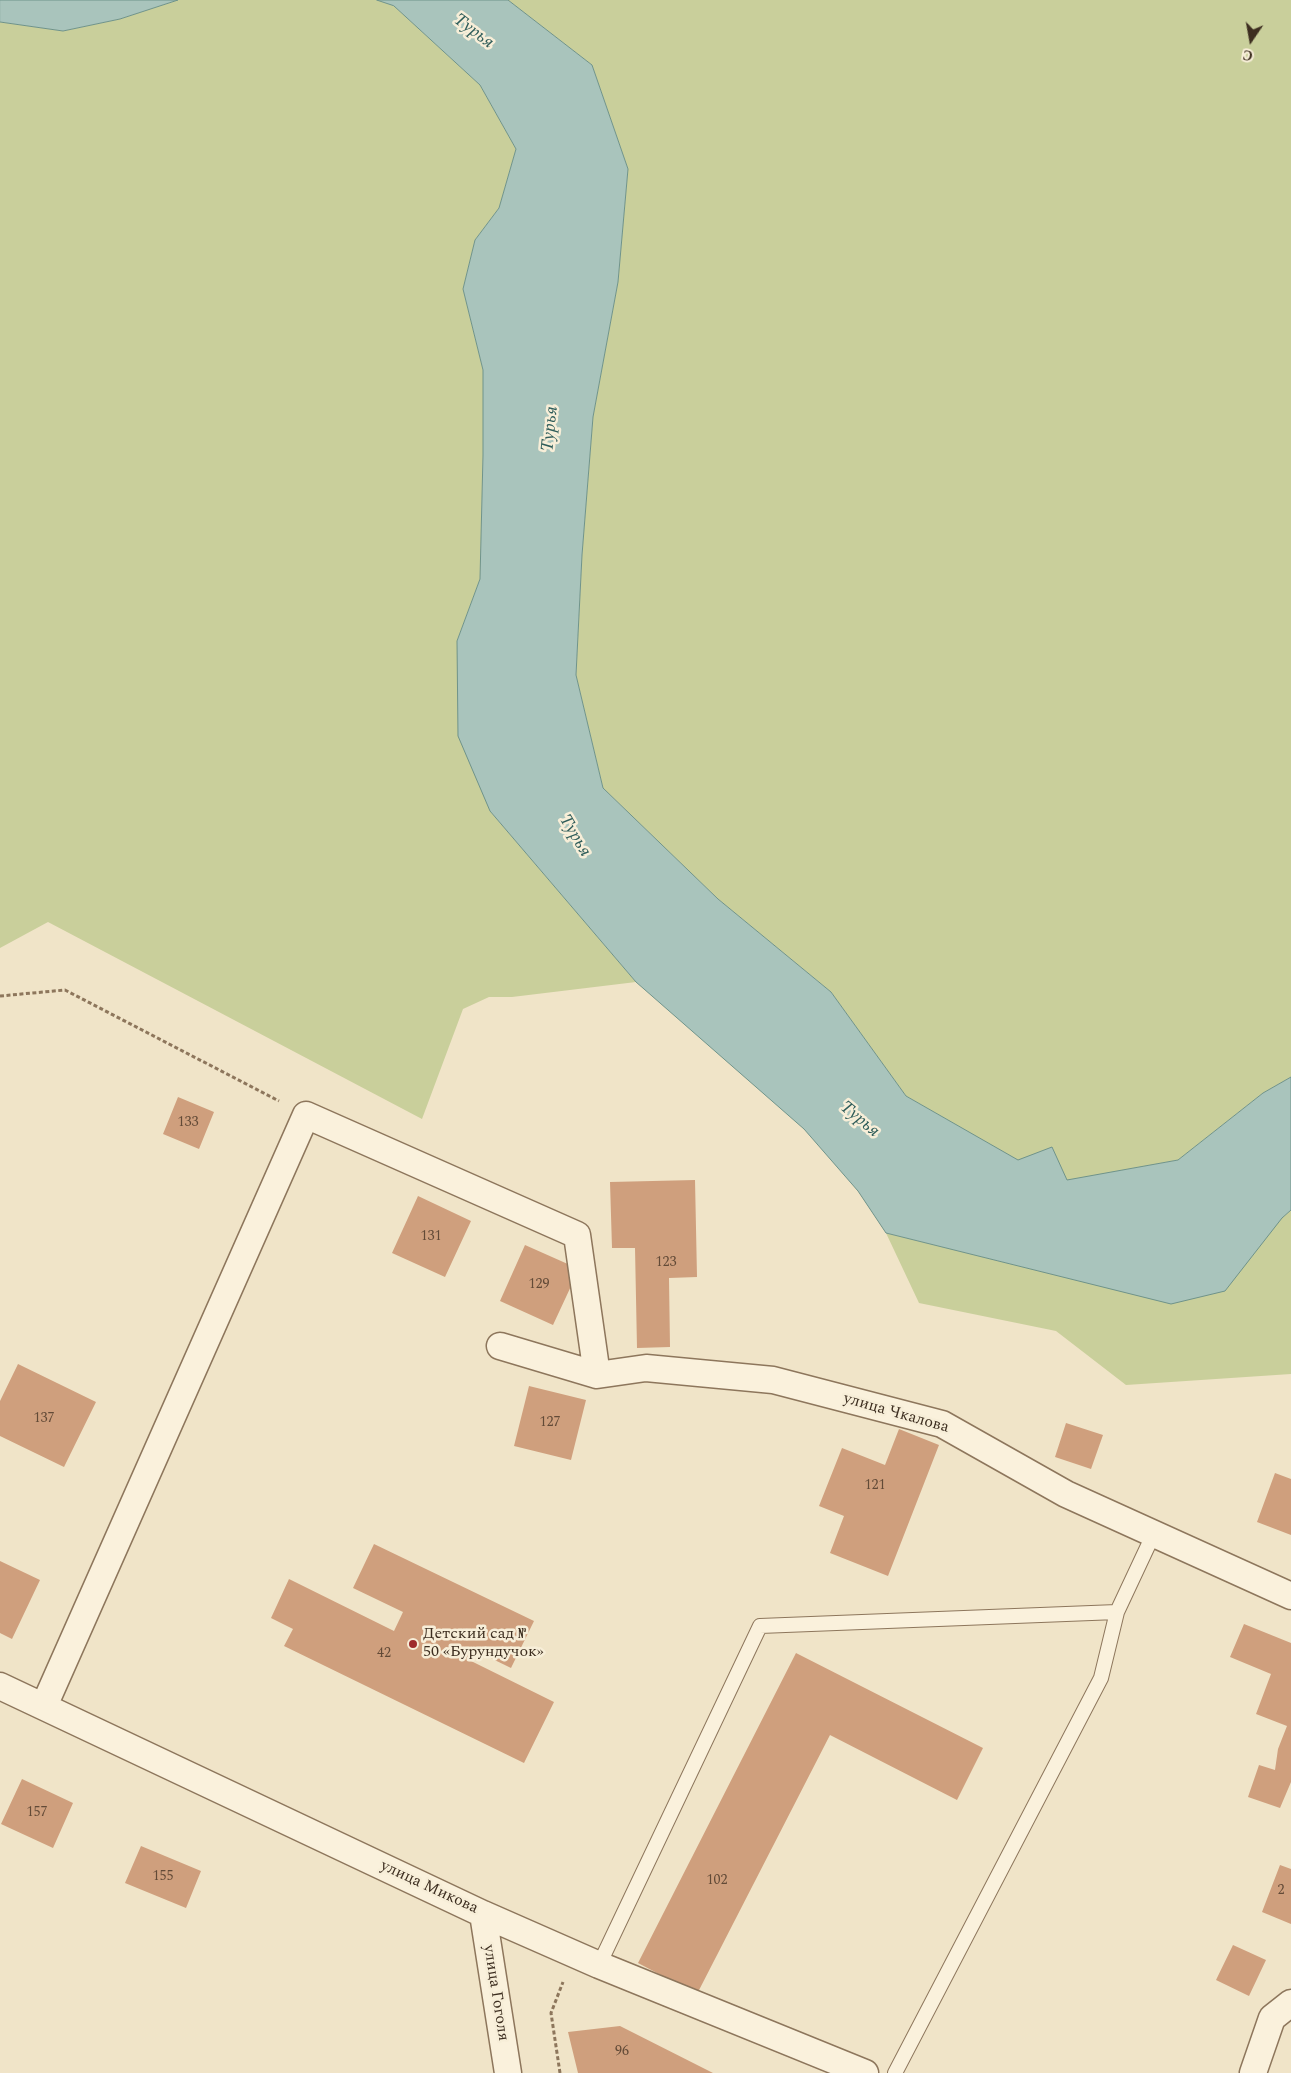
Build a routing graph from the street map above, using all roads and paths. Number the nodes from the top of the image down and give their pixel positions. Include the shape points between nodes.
1 (0, 996) edge
2 (306, 1115) junction
3 (500, 1346) dead end
4 (597, 1375) junction
5 (1154, 1533) junction
6 (1291, 1596) edge
7 (1117, 1612) junction
8 (0, 1686) edge
9 (44, 1706) junction
10 (483, 1914) junction
11 (575, 1954) junction
12 (599, 1965) junction
13 (1291, 2003) edge
14 (508, 2073) edge
15 (560, 2073) edge
16 (864, 2073) edge
17 (895, 2073) edge
18 (1253, 2073) edge

1 - 2 path via 65,990
2 - 4 street via 577,1235
2 - 9 street
3 - 4 street, улица Чкалова
4 - 5 street, улица Чкалова via 646,1368 773,1380 942,1424 1066,1494
5 - 6 street, улица Чкалова
5 - 7 lane
7 - 12 lane via 760,1626
7 - 17 lane via 1101,1678
8 - 9 street, улица Микова
9 - 10 street, улица Микова
10 - 11 street, улица Микова
10 - 14 street, улица Гоголя
11 - 12 street, улица Микова
11 - 15 path via 551,2012
12 - 16 street, улица Микова
13 - 18 street via 1272,2018

